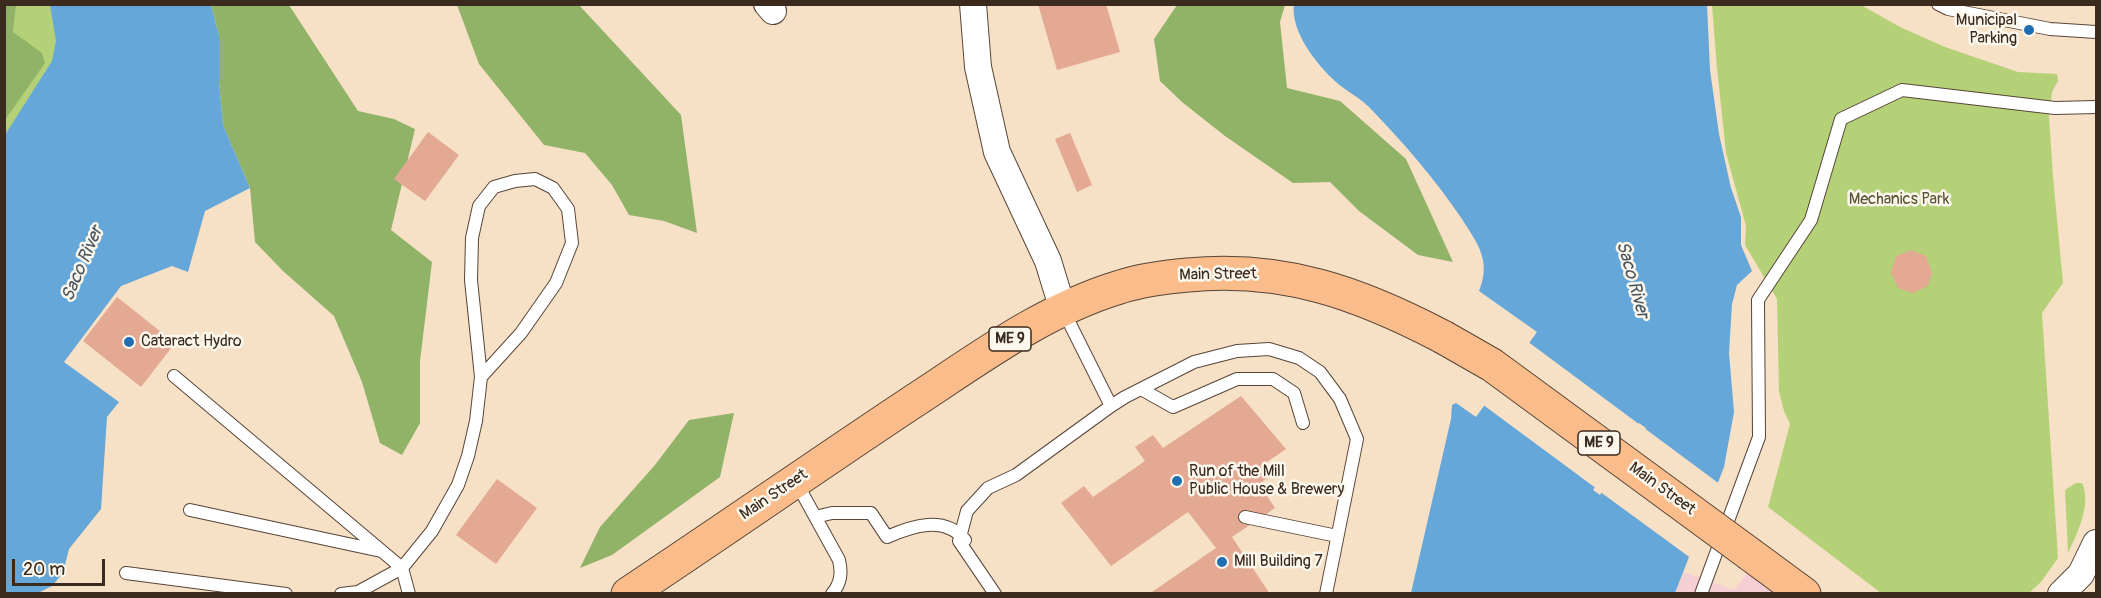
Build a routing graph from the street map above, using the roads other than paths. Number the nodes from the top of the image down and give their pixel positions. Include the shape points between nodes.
1 (973, 4) edge
2 (1938, 4) edge
3 (2097, 32) edge
4 (2097, 107) edge
5 (1063, 310) junction
6 (174, 376) dead end
7 (482, 377) junction
8 (1141, 389) junction
9 (1112, 406) junction
10 (1303, 423) dead end
11 (795, 480) junction
12 (190, 510) dead end
13 (815, 517) junction
14 (1245, 517) dead end
15 (1337, 536) junction
16 (2095, 549) edge
17 (382, 551) junction
18 (402, 568) junction
19 (126, 573) dead end
20 (286, 594) edge
21 (341, 594) edge
22 (409, 594) edge
23 (628, 594) edge
24 (832, 594) edge
25 (995, 594) edge
26 (1002, 594) edge
27 (1326, 594) edge
28 (1701, 594) edge
29 (1804, 594) edge
30 (2061, 594) edge

1 - 5 street via 978,67 997,152 1048,261
2 - 3 lane via 2050,29
4 - 28 lane via 2055,108 1902,90 1841,119 1811,220 1758,300 1759,437
5 - 9 lane
5 - 11 main road, Main Street / ME 9 via 1007,341
5 - 29 main road, Main Street / ME 9, bridge via 1120,287 1215,272 1279,276 1338,290 1401,315 1492,365
6 - 17 lane
7 - 7 lane via 471,280 472,238 479,206 494,187 535,179 553,188 568,209 572,243 556,283 521,333
7 - 18 lane via 476,421 458,485 443,515
8 - 9 lane
8 - 10 lane via 1173,406 1237,379 1273,379 1294,393
8 - 15 lane via 1194,362 1237,351 1269,349 1299,358 1320,372 1340,399 1357,439
9 - 25 lane via 1016,475 988,488 967,511 959,541
11 - 13 lane
11 - 23 main road, Main Street / ME 9
12 - 17 lane
13 - 24 lane via 841,568 840,581
13 - 26 lane via 871,513 887,537 913,526 956,531
14 - 15 lane
15 - 27 lane
16 - 30 street via 2081,574
17 - 18 lane
18 - 21 lane via 358,592
18 - 22 lane
19 - 20 lane

